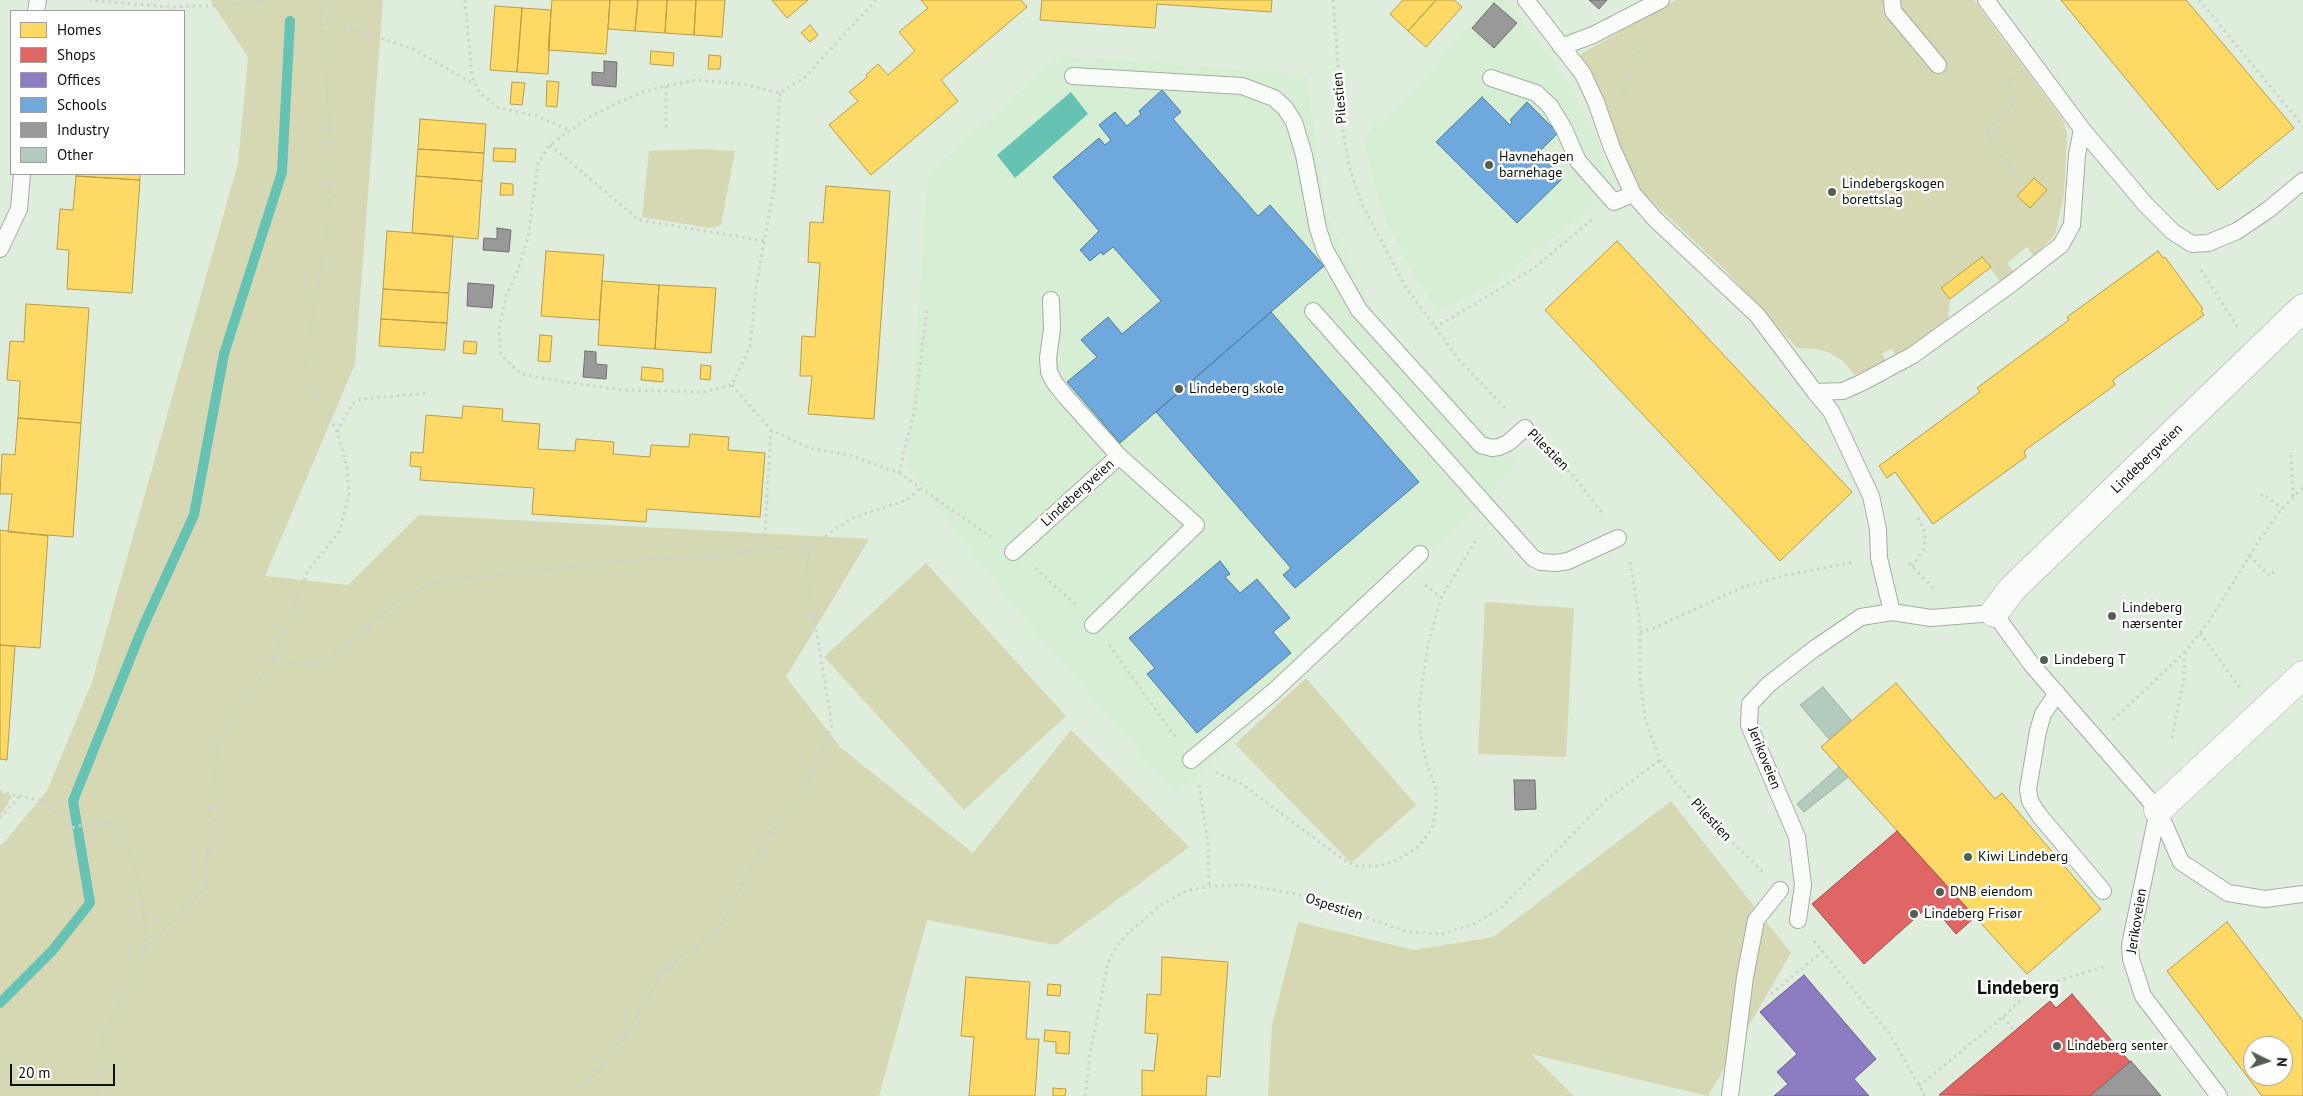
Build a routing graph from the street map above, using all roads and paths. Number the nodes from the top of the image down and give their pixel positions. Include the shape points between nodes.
1 (89, 0) edge
2 (270, 0) edge
3 (320, 0) edge
4 (465, 0) edge
5 (876, 0) edge
6 (1333, 0) edge
7 (1526, 0) edge
8 (1892, 0) edge
9 (1986, 0) edge
10 (2199, 0) edge
11 (1659, 1) edge
12 (320, 14) junction
13 (2009, 32) junction
14 (1561, 47) junction
15 (1938, 65) dead end
16 (1074, 76) dead end
17 (1491, 78) dead end
18 (474, 84) junction
19 (666, 86) junction
20 (780, 93) junction
21 (2303, 126) edge
22 (666, 128) dead end
23 (2082, 129) junction
24 (569, 130) junction
25 (1608, 138) junction
26 (550, 145) junction
27 (22, 175) edge
28 (2018, 177) dead end
29 (2303, 181) edge
30 (1633, 194) junction
31 (1614, 202) junction
32 (765, 241) junction
33 (2192, 244) junction
34 (0, 249) edge
35 (1051, 300) dead end
36 (2303, 308) edge
37 (927, 309) dead end
38 (1313, 311) dead end
39 (1435, 328) junction
40 (2259, 352) junction
41 (732, 385) junction
42 (1816, 392) junction
43 (429, 393) dead end
44 (1525, 428) junction
45 (771, 430) junction
46 (337, 432) junction
47 (2291, 455) dead end
48 (1119, 456) junction
49 (899, 473) junction
50 (921, 487) junction
51 (2303, 487) edge
52 (2261, 496) dead end
53 (2293, 498) junction
54 (2282, 509) junction
55 (1916, 514) dead end
56 (1498, 521) junction
57 (1879, 532) junction
58 (1618, 538) junction
59 (809, 548) junction
60 (764, 549) junction
61 (1013, 552) junction
62 (1420, 554) dead end
63 (2249, 556) junction
64 (1879, 558) junction
65 (1913, 567) junction
66 (2277, 568) dead end
67 (1426, 586) dead end
68 (1886, 590) junction
69 (1441, 598) junction
70 (1892, 612) junction
71 (1994, 613) junction
72 (1959, 616) junction
73 (1093, 625) junction
74 (1640, 632) junction
75 (2200, 633) junction
76 (2185, 652) junction
77 (273, 659) junction
78 (2303, 675) edge
79 (2057, 693) junction
80 (2259, 717) junction
81 (2110, 722) dead end
82 (2172, 738) dead end
83 (1191, 760) junction
84 (1660, 760) junction
85 (0, 792) edge
86 (19, 797) junction
87 (2158, 810) junction
88 (0, 818) edge
89 (1209, 886) junction
90 (1780, 890) joint
91 (2103, 891) dead end
92 (2303, 894) edge
93 (1798, 920) joint
94 (145, 948) junction
95 (1823, 951) junction
96 (2131, 959) junction
97 (1766, 998) dead end
98 (2003, 1016) junction
99 (2015, 1031) dead end
100 (1919, 1086) junction
101 (98, 1096) edge
102 (578, 1096) edge
103 (1085, 1096) edge
104 (1730, 1096) edge
105 (1925, 1096) edge
106 (2218, 1096) edge

1 - 2 path via 170,7
3 - 12 path
4 - 18 path
5 - 20 path via 805,76
6 - 39 path, Pilestien via 1339,93 1350,166 1362,204 1380,243
7 - 14 lane
8 - 15 lane via 1893,11
9 - 13 lane
10 - 21 path
11 - 14 lane via 1593,35
11 - 25 path via 1655,21 1638,52 1624,89 1618,128
12 - 18 path via 336,23 413,49
12 - 46 path via 332,152 327,230 306,368 308,378
13 - 23 lane
13 - 28 path via 2011,106 1986,132
14 - 25 lane via 1583,74
16 - 44 lane via 1242,86 1274,98 1294,122 1325,250 1359,310 1481,445 1499,447
17 - 31 lane via 1536,93 1550,106 1578,161
18 - 24 path via 487,100 499,108 537,116
19 - 20 path via 696,80 743,84
19 - 22 path
19 - 24 path via 642,92 592,115
20 - 32 path via 774,187
23 - 33 lane via 2144,204 2173,232
23 - 42 lane via 2072,225 2061,245 1913,355 1843,391
24 - 26 path
25 - 30 lane
26 - 32 path via 639,220
26 - 41 path via 538,163 528,238 506,296 499,329 501,355 521,374 623,390 704,392
27 - 34 lane via 19,209
29 - 33 lane via 2237,231 2208,243
30 - 31 lane
30 - 42 lane via 1656,220 1757,315
31 - 39 path via 1534,268
32 - 41 path via 750,346
33 - 40 path via 2196,262 2242,335
35 - 48 lane, Lindebergveien via 1049,372 1066,397
36 - 40 street, Lindebergveien
37 - 49 path via 916,408
38 - 56 lane
39 - 44 path, Pilestien via 1478,381
40 - 71 street, Lindebergveien via 2012,589
41 - 45 path
42 - 57 lane via 1831,411 1871,496
43 - 46 path via 361,399 352,404
44 - 58 path, Pilestien via 1575,478
45 - 49 path via 809,448 849,455
45 - 60 path
46 - 77 path via 347,466 349,496 339,532 307,572
47 - 53 path
48 - 61 lane, Lindebergveien
48 - 73 lane via 1196,525
49 - 50 path
50 - 59 path via 907,500 852,518
50 - 61 path
51 - 53 path
52 - 54 path via 2264,494
53 - 54 path
54 - 63 path
55 - 65 path via 1923,527 1925,541
56 - 58 lane via 1533,558 1541,562 1568,561
56 - 69 path via 1474,543
57 - 64 lane
57 - 65 path
58 - 74 path, Pilestien via 1632,570
59 - 60 path
59 - 102 path via 807,574 832,726 802,796 767,838 718,930 661,973 634,1023
60 - 77 path via 711,558 653,558 439,581 402,598 320,666
61 - 73 path via 1069,596
62 - 83 lane via 1273,692
63 - 66 path via 2270,576
63 - 75 path
64 - 68 lane
64 - 74 path via 1782,576 1743,587
65 - 68 path
65 - 72 path
67 - 69 path
68 - 70 lane
69 - 83 path via 1428,645 1419,706 1421,738 1426,764 1436,789 1436,808 1432,829 1417,848 1380,866 1356,866 1340,858 1242,784
70 - 72 lane, Jerikoveien via 1931,618
70 - 93 lane, Jerikoveien via 1862,618 1806,655 1769,684 1750,704 1749,725 1797,837 1803,885
71 - 72 lane, Jerikoveien
71 - 79 lane
73 - 83 path
74 - 84 path, Pilestien via 1640,678 1645,719
75 - 76 path
75 - 80 path
76 - 81 path
76 - 82 path via 2184,677
77 - 94 path via 219,744 209,815 207,886
78 - 80 street
79 - 87 lane
79 - 91 lane via 2043,714 2038,731 2028,789 2030,801
80 - 87 street
83 - 89 path via 1201,790
84 - 89 path, Ospestien via 1604,801 1500,908 1474,924 1442,934 1408,932 1331,904 1270,888
84 - 90 path, Pilestien via 1710,821
85 - 86 path
86 - 88 path
86 - 94 path via 44,801 71,828 98,821 121,831 126,839 146,919
87 - 92 lane via 2181,862 2228,894 2257,898
87 - 96 lane, Jerikoveien via 2130,945
89 - 103 path, Ospestien via 1186,891 1161,905 1117,946 1108,962
90 - 104 lane via 1756,920 1744,978
93 - 95 path
94 - 101 path via 103,1036
95 - 97 path
95 - 100 path via 1891,1036
96 - 98 path via 2032,989
96 - 106 lane, Jerikoveien via 2143,996
98 - 99 path
98 - 100 path
100 - 105 path

